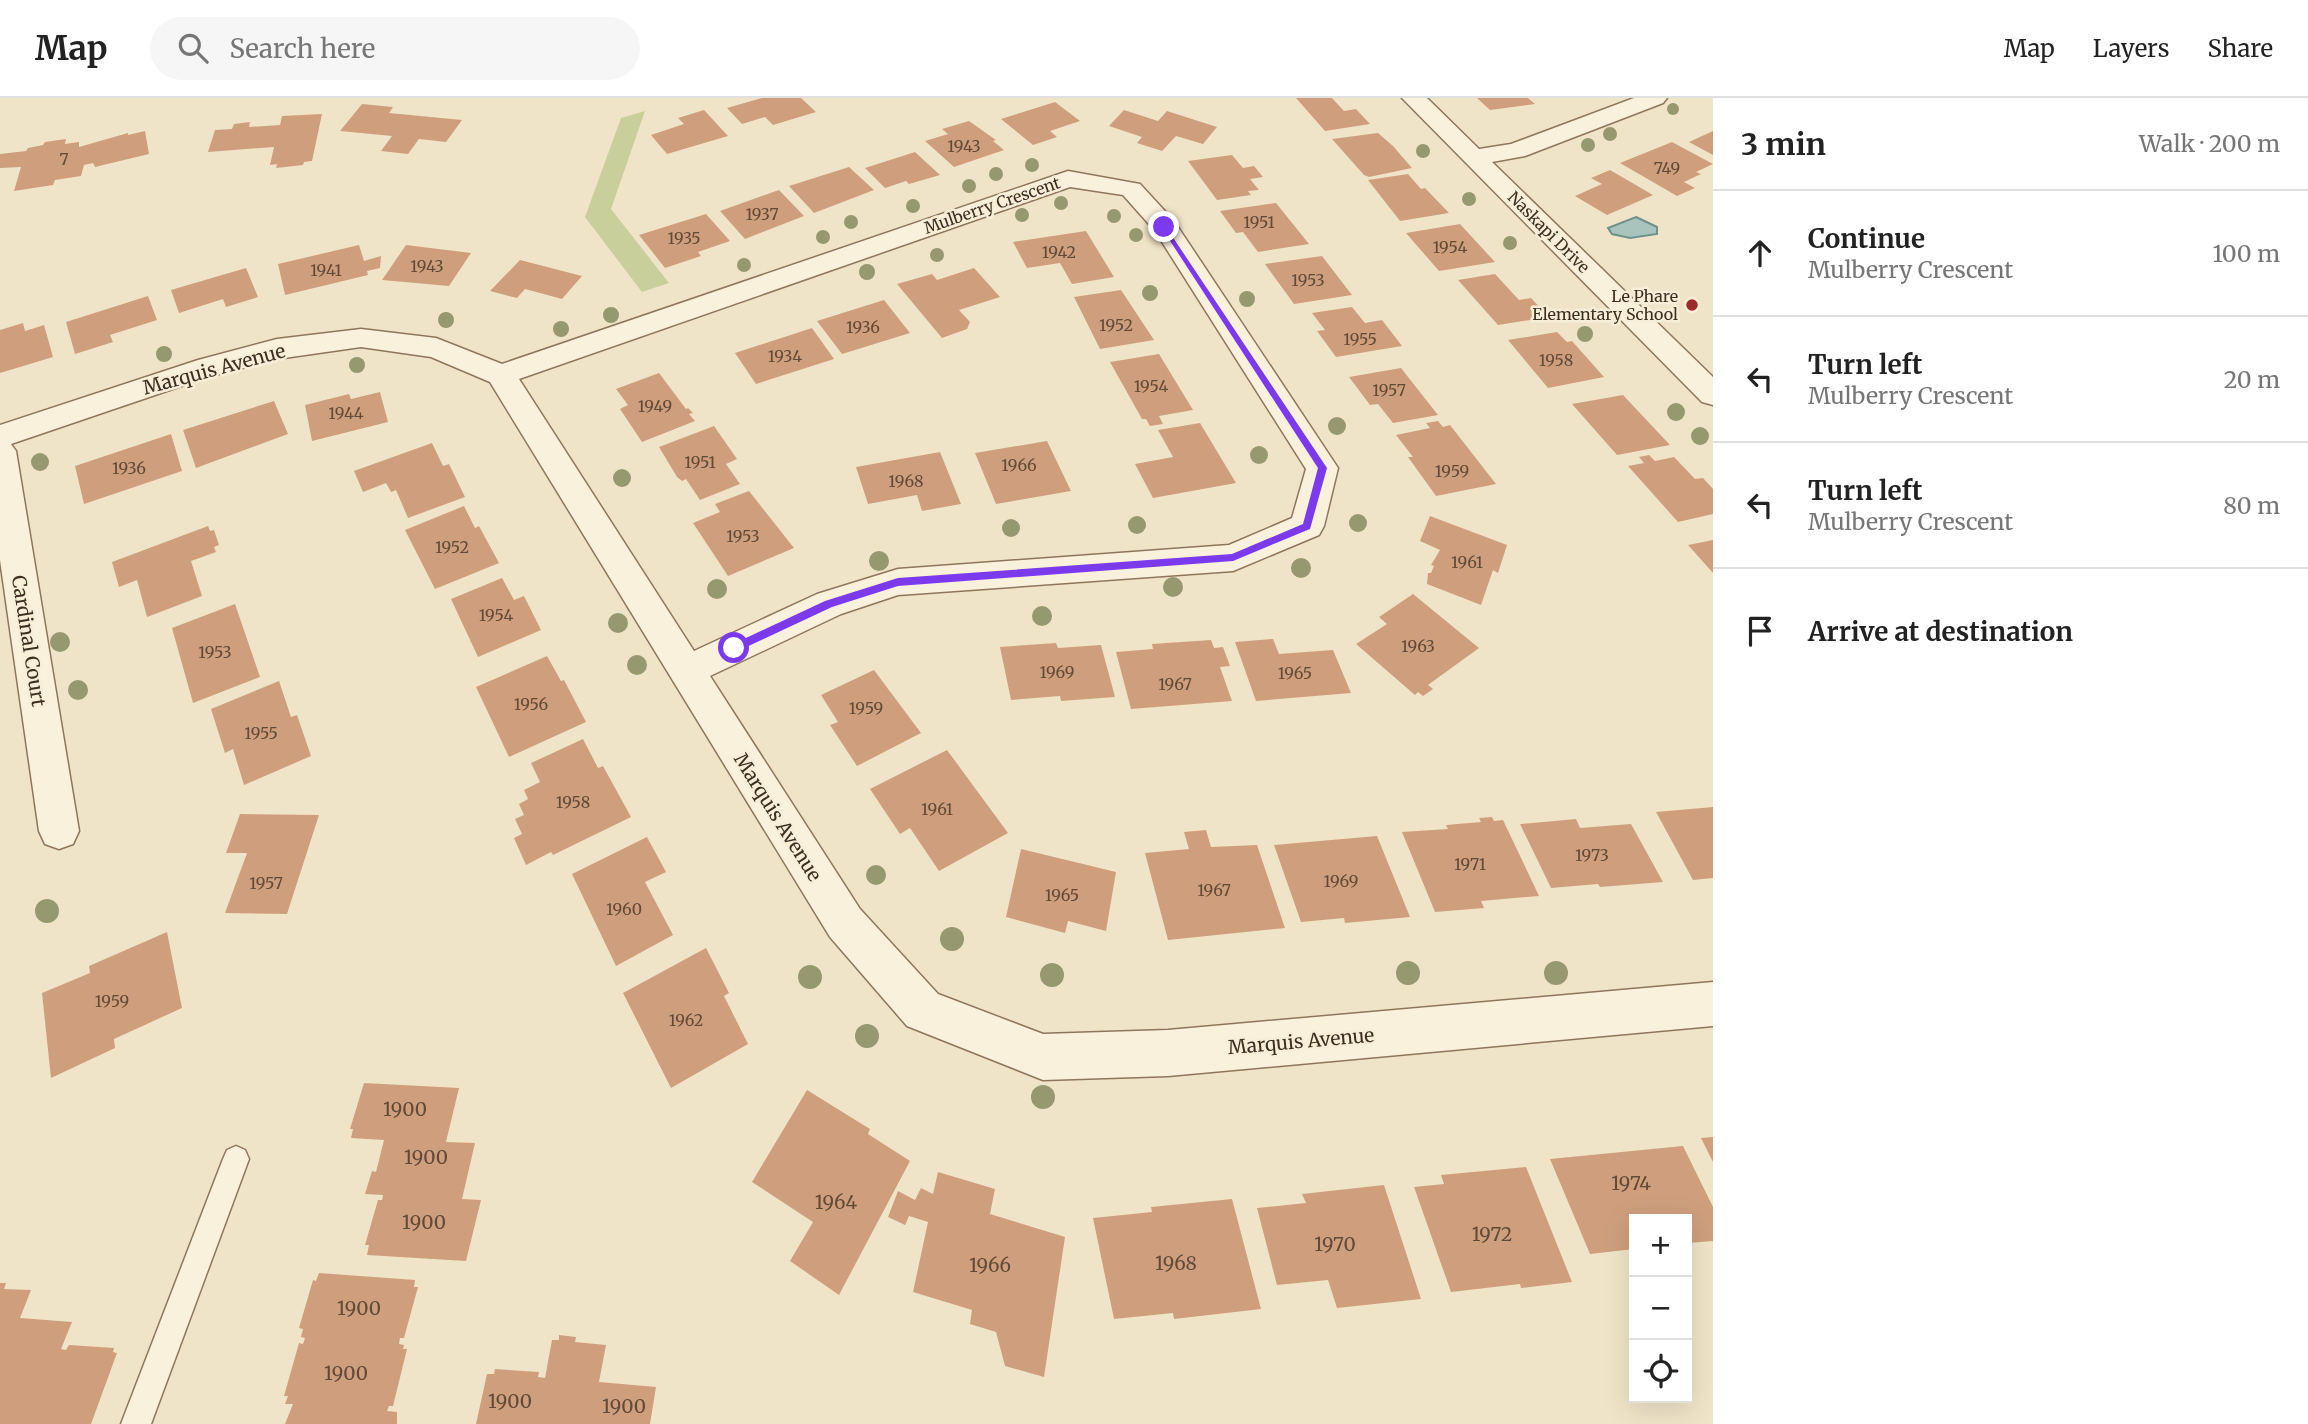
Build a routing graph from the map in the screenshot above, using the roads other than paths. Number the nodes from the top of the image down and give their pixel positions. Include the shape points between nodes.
1 (1415, 98) edge
2 (1655, 98) edge
3 (1473, 157) junction
4 (501, 374) junction
5 (1713, 395) edge
6 (0, 436) edge
7 (0, 451) edge
8 (685, 671) junction
9 (59, 831) dead end
10 (1713, 1004) edge
11 (236, 1159) dead end
12 (136, 1424) edge

1 - 3 street, Naskapi Drive
2 - 3 street via 1516,151
3 - 5 street, Naskapi Drive
4 - 6 street, Marquis Avenue via 436,348 360,338 276,349 198,370
4 - 8 street, Marquis Avenue
4 - 8 street, Mulberry Crescent via 1068,179 1131,189 1164,227 1322,468 1307,526 1233,558 898,582 829,604
7 - 9 street, Cardinal Court
8 - 10 street, Marquis Avenue via 845,923 923,1010 1044,1057 1168,1053
11 - 12 lane

